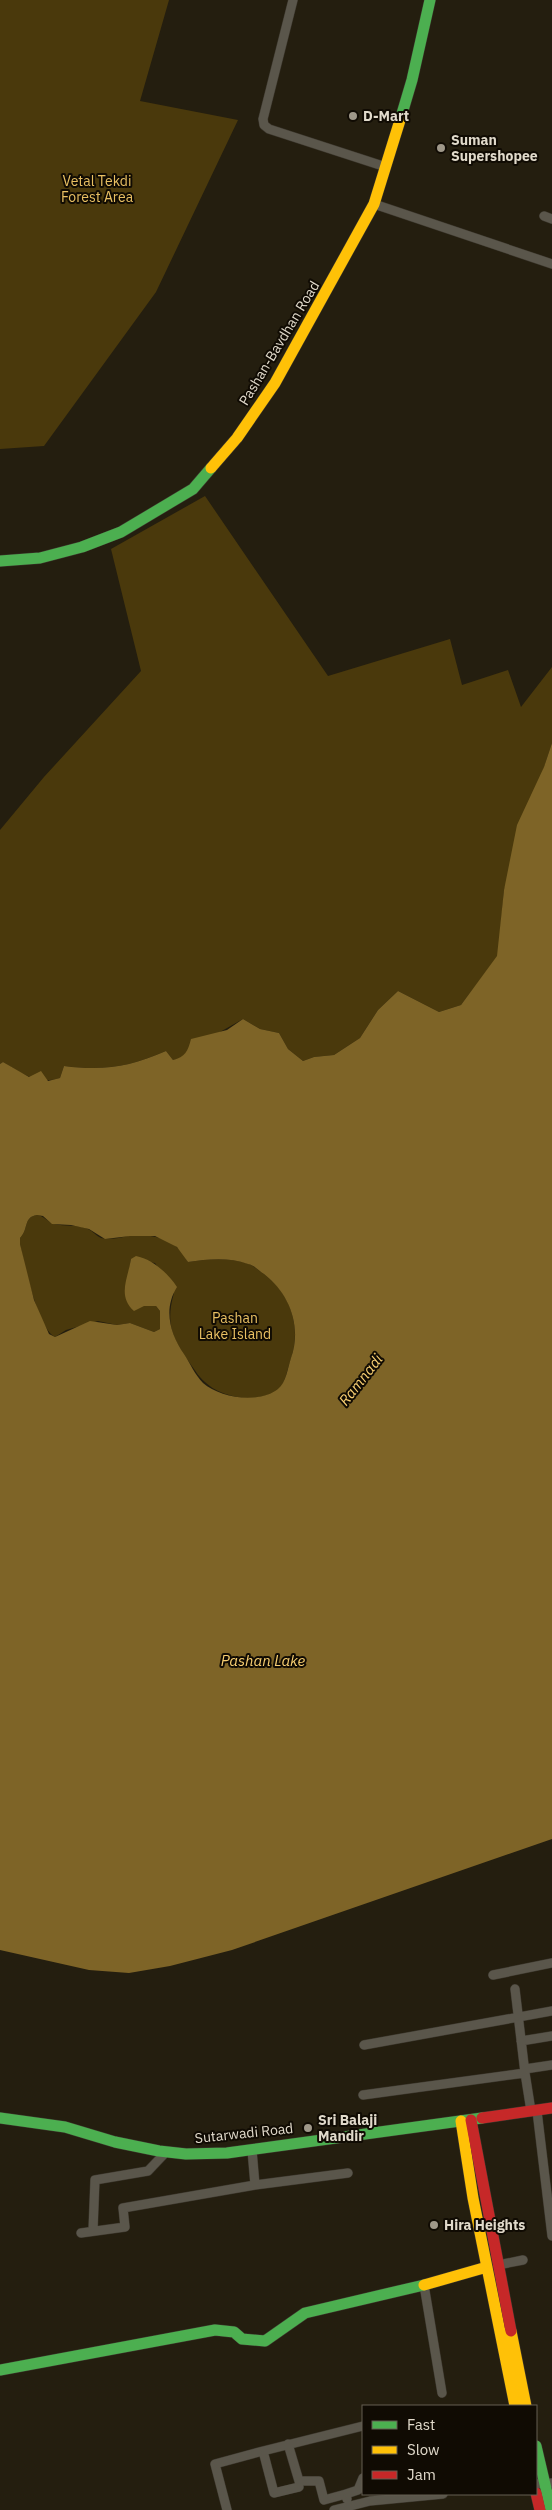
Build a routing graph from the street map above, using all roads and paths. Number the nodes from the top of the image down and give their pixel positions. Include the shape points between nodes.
1 (430, 0) edge
2 (290, 1) edge
3 (386, 167) junction
4 (374, 204) junction
5 (552, 264) edge
6 (0, 561) edge
7 (552, 1963) edge
8 (493, 1975) dead end
9 (515, 1989) dead end
10 (552, 2011) edge
11 (518, 2016) junction
12 (552, 2036) edge
13 (521, 2041) junction
14 (364, 2045) dead end
15 (552, 2064) edge
16 (525, 2071) junction
17 (363, 2095) dead end
18 (552, 2108) edge
19 (534, 2111) junction
20 (0, 2118) edge
21 (466, 2121) junction
22 (252, 2150) junction
23 (166, 2152) junction
24 (348, 2173) dead end
25 (256, 2185) junction
26 (93, 2230) junction
27 (81, 2233) dead end
28 (552, 2236) edge
29 (523, 2260) dead end
30 (493, 2271) junction
31 (424, 2285) junction
32 (0, 2370) edge
33 (442, 2393) dead end
34 (515, 2405) edge
35 (526, 2405) edge
36 (362, 2426) edge
37 (288, 2444) junction
38 (537, 2451) edge
39 (263, 2452) junction
40 (362, 2480) edge
41 (544, 2484) edge
42 (299, 2487) dead end
43 (346, 2494) junction
44 (433, 2495) edge
45 (536, 2495) edge
46 (349, 2506) junction
47 (227, 2510) edge
48 (334, 2510) edge
49 (540, 2510) edge
50 (551, 2510) edge

1 - 3 street, Pashan-Bavdhan Road via 412,80
2 - 3 street via 264,125
3 - 4 street, Pashan-Bavdhan Road
4 - 5 street
4 - 6 street, Pashan-Bavdhan Road via 275,382 236,438 193,489 130,527 105,538 40,558
7 - 8 street
9 - 11 street
10 - 11 street
11 - 13 street
11 - 14 street
12 - 13 street
13 - 16 street
15 - 16 street
16 - 17 street
16 - 19 street
18 - 19 street, Sutarwadi Road
19 - 21 street, Sutarwadi Road
19 - 28 street
20 - 23 street, Sutarwadi Road via 65,2127 115,2142
21 - 22 street, Sutarwadi Road
21 - 30 street
22 - 23 street, Sutarwadi Road
22 - 25 street
23 - 26 street via 148,2171 95,2180
24 - 25 street
25 - 26 street via 123,2208 124,2227
26 - 27 street
29 - 30 street
30 - 31 street
30 - 34 street
30 - 35 street
31 - 32 street via 306,2312 265,2341 242,2339 234,2332 215,2330
31 - 33 street
36 - 37 street
37 - 39 street
37 - 43 street via 299,2481 319,2480 324,2500
38 - 41 street
39 - 42 street via 274,2494
39 - 47 street via 215,2464
40 - 43 street via 358,2490
41 - 50 street
43 - 46 street
44 - 46 street
45 - 49 street
46 - 48 street

